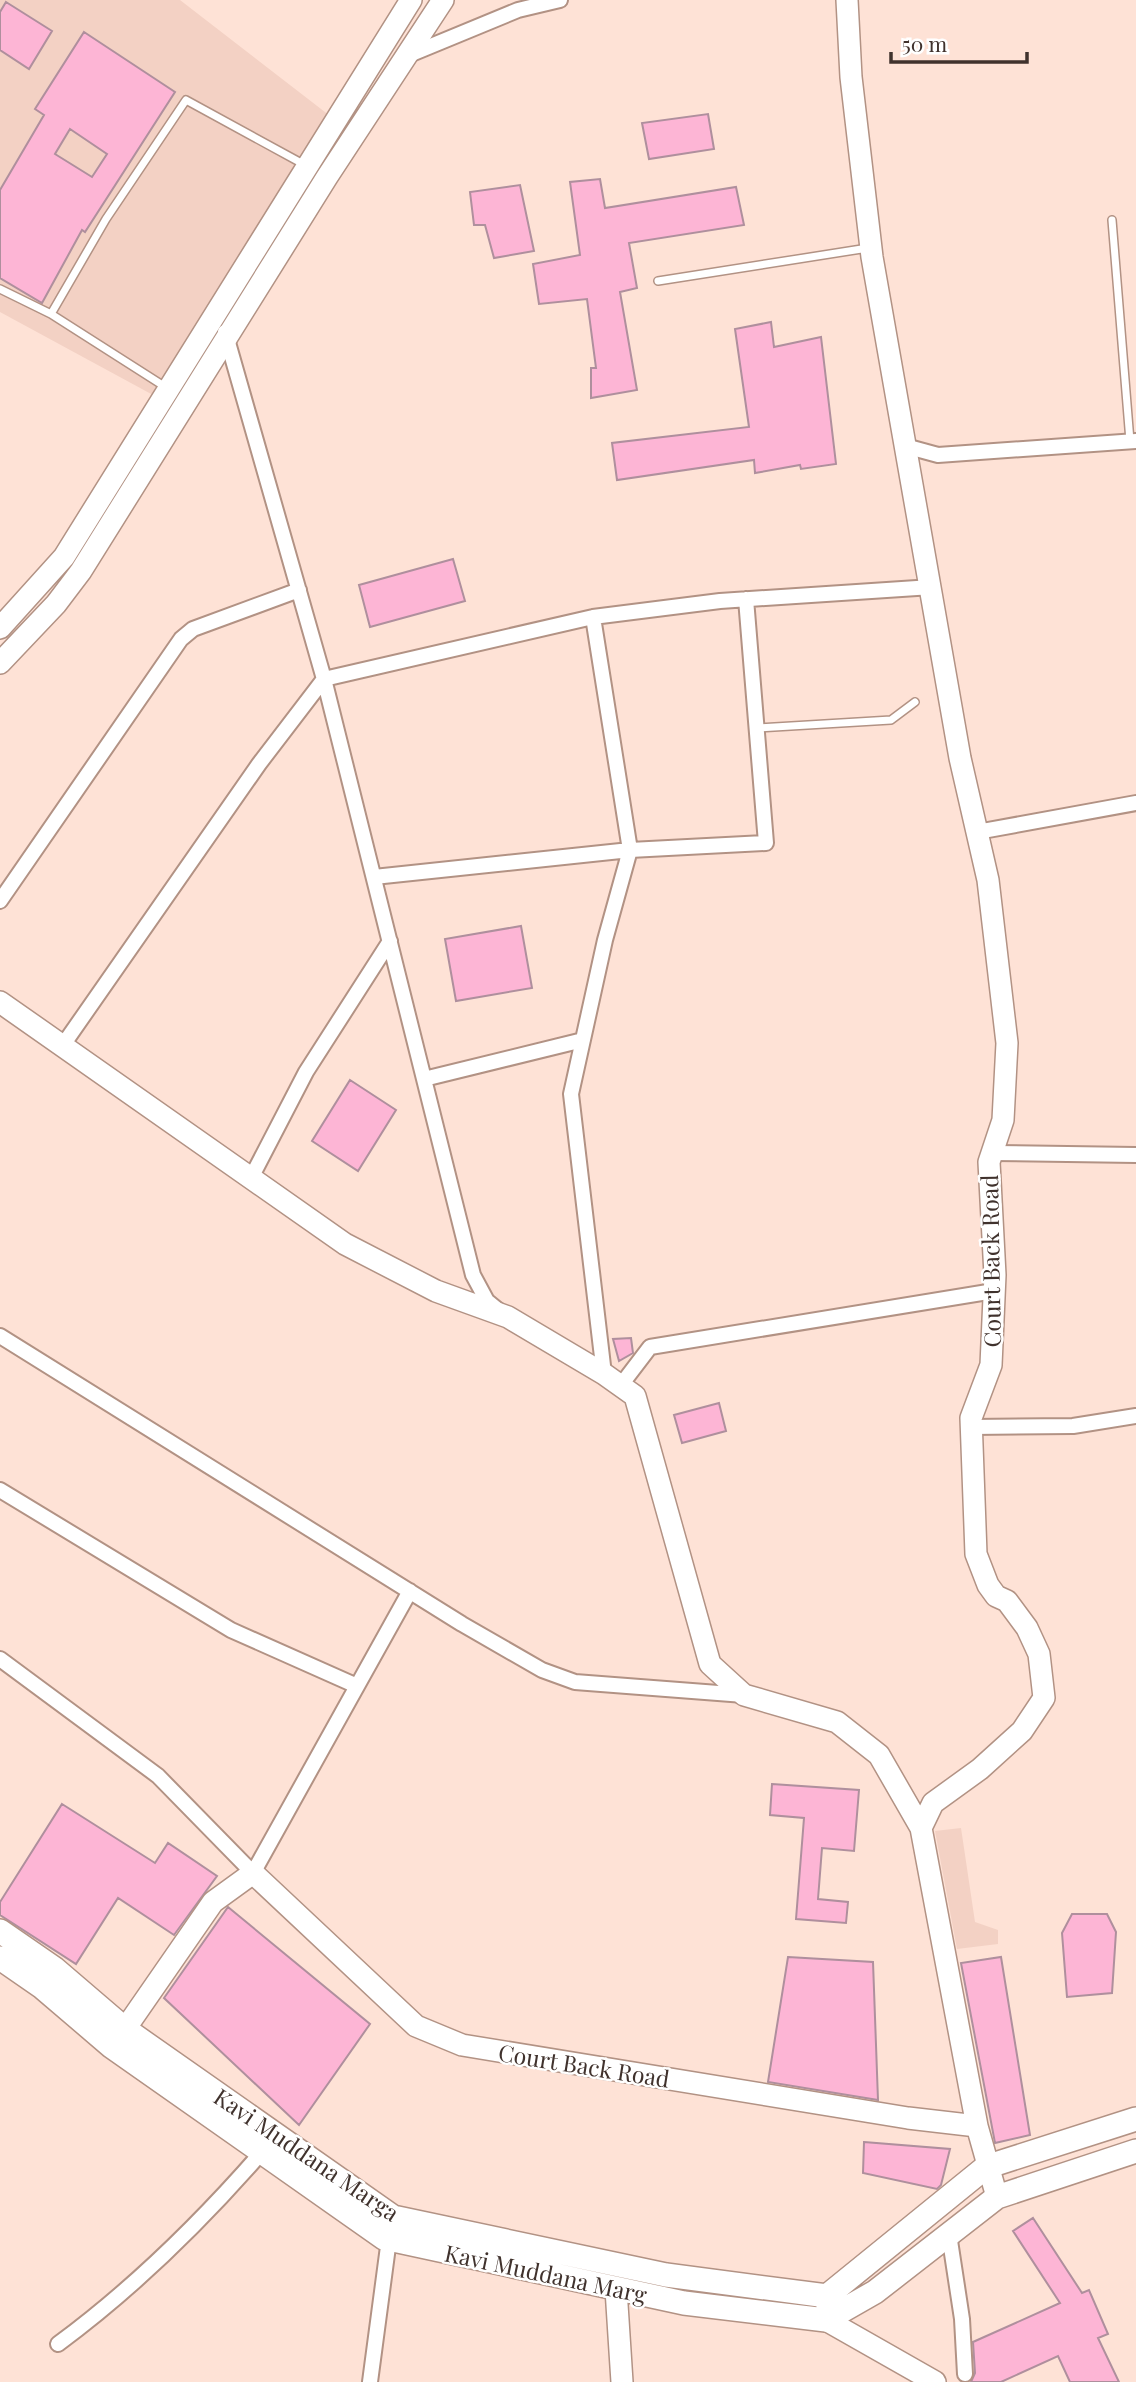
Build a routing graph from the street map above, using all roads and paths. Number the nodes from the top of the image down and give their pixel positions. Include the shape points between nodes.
1 (411, 0) edge
2 (443, 0) edge
3 (560, 0) edge
4 (847, 0) edge
5 (404, 57) junction
6 (309, 167) junction
7 (1112, 220) dead end
8 (871, 248) junction
9 (658, 281) dead end
10 (0, 289) edge
11 (51, 314) junction
12 (212, 319) junction
13 (228, 335) junction
14 (168, 388) junction
15 (1133, 441) edge
16 (905, 446) junction
17 (932, 587) junction
18 (299, 590) junction
19 (746, 599) junction
20 (593, 617) junction
21 (0, 628) edge
22 (0, 663) edge
23 (324, 679) junction
24 (915, 702) dead end
25 (757, 728) junction
26 (1136, 803) edge
27 (977, 832) junction
28 (630, 850) junction
29 (374, 877) junction
30 (0, 901) edge
31 (390, 941) junction
32 (0, 1002) edge
33 (583, 1040) junction
34 (63, 1045) junction
35 (424, 1079) junction
36 (992, 1153) junction
37 (1136, 1155) edge
38 (251, 1178) junction
39 (994, 1291) junction
40 (508, 1317) junction
41 (0, 1336) edge
42 (612, 1379) junction
43 (1136, 1416) edge
44 (971, 1427) junction
45 (0, 1490) edge
46 (410, 1591) junction
47 (0, 1660) edge
48 (357, 1686) junction
49 (744, 1695) junction
50 (921, 1828) junction
51 (253, 1873) junction
52 (0, 1931) edge
53 (0, 1958) edge
54 (55, 1969) junction
55 (10, 1973) edge
56 (125, 2029) junction
57 (1136, 2119) edge
58 (977, 2126) junction
59 (1136, 2151) edge
60 (261, 2153) junction
61 (986, 2167) junction
62 (998, 2197) junction
63 (949, 2234) junction
64 (389, 2239) junction
65 (616, 2289) junction
66 (827, 2296) junction
67 (826, 2320) junction
68 (58, 2344) dead end
69 (965, 2374) dead end
70 (370, 2382) edge
71 (622, 2382) edge
72 (935, 2382) edge

1 - 6 street
2 - 5 street
3 - 5 street via 517,10
4 - 8 street, Court Back Road via 851,78
5 - 13 street
6 - 11 lane via 186,100 106,219
6 - 12 street
7 - 15 lane
8 - 9 lane
8 - 16 street, Court Back Road
10 - 11 lane
11 - 14 lane
12 - 13 street
12 - 14 street
13 - 18 street
13 - 22 street via 81,571
14 - 21 street via 64,557
15 - 16 street via 938,455
16 - 17 street, Court Back Road
17 - 19 street
17 - 27 street, Court Back Road
18 - 23 street
18 - 30 street via 193,629 181,639
19 - 20 street
19 - 25 street
20 - 23 street
20 - 28 street
23 - 29 street
23 - 34 street via 258,764
24 - 25 lane via 891,720
25 - 28 street via 766,843
26 - 27 street
27 - 36 street, Court Back Road via 988,880 1007,1044 1003,1120
28 - 29 street
28 - 33 street
29 - 31 street
31 - 35 street
31 - 38 street via 306,1072
32 - 34 street
33 - 35 street
33 - 42 street via 571,1094
34 - 38 street
35 - 40 street via 472,1275 487,1301
36 - 37 street
36 - 39 street, Court Back Road
38 - 40 street via 345,1244 436,1291
39 - 42 street via 650,1347
39 - 44 street, Court Back Road via 991,1364
40 - 42 street
41 - 46 street
42 - 49 street via 635,1396 710,1664
43 - 44 street via 1073,1426
44 - 50 street, Court Back Road via 976,1554 988,1585 1027,1628 1039,1654 1044,1698 1022,1731 933,1803
45 - 48 street via 230,1630
46 - 48 street
46 - 49 street via 542,1670 575,1682
47 - 51 street via 158,1776
48 - 51 street
49 - 50 street via 837,1722 879,1755
50 - 58 street
51 - 56 street via 213,1902
51 - 58 street, Court Back Road via 416,2026 462,2045
52 - 54 main road, Kavi Muddana Marga
53 - 55 main road, Kavi Muddana Marg
54 - 55 street
54 - 56 main road, Kavi Muddana Marga
55 - 60 main road, Kavi Muddana Marg
56 - 66 main road, Kavi Muddana Marga via 393,2217 666,2276
57 - 61 main road
58 - 61 street
59 - 62 main road
60 - 64 main road, Kavi Muddana Marg
60 - 68 street via 207,2215 145,2274
61 - 62 street
61 - 66 main road
62 - 63 main road
63 - 67 main road via 875,2291
63 - 69 street
64 - 65 main road, Kavi Muddana Marg
64 - 70 street
65 - 67 main road, Kavi Muddana Marg via 684,2303
65 - 71 street
66 - 67 street
67 - 72 street

